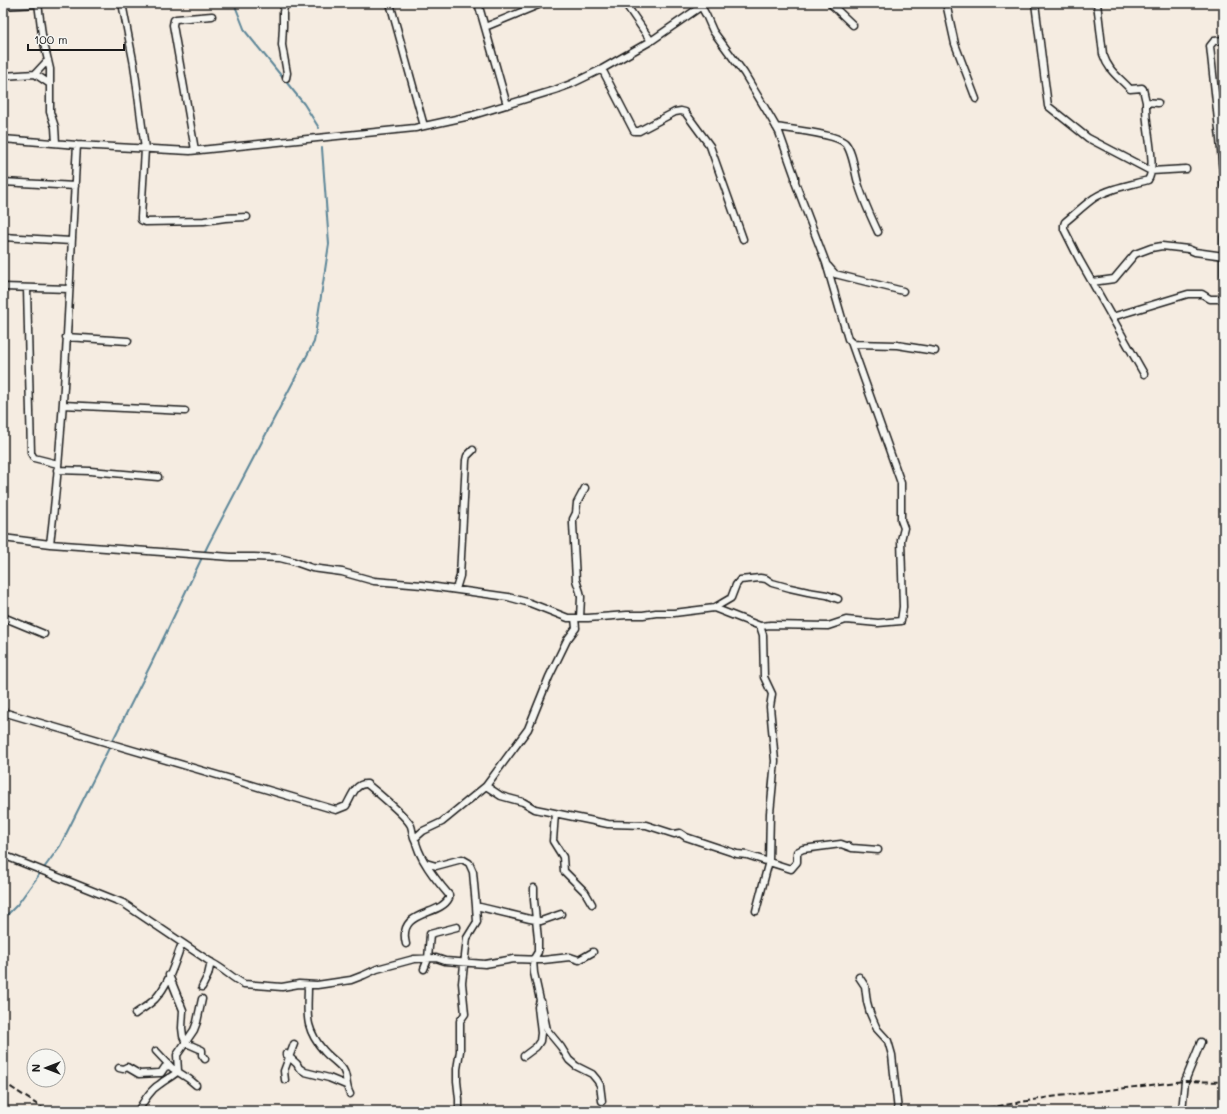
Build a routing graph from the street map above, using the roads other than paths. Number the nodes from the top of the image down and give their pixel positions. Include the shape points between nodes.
1 (122, 3) edge
2 (285, 3) edge
3 (390, 3) edge
4 (478, 3) edge
5 (543, 3) edge
6 (625, 3) edge
7 (831, 3) edge
8 (946, 3) edge
9 (1035, 3) edge
10 (1097, 3) edge
11 (38, 4) edge
12 (703, 5) edge
13 (3, 6) edge
14 (212, 16) dead end
15 (853, 25) dead end
16 (485, 27) junction
17 (1224, 40) edge
18 (651, 42) junction
19 (48, 60) junction
20 (602, 69) junction
21 (35, 74) junction
22 (3, 76) edge
23 (286, 78) dead end
24 (50, 84) junction
25 (976, 99) dead end
26 (1146, 102) junction
27 (1158, 103) dead end
28 (507, 105) junction
29 (424, 126) junction
30 (776, 127) junction
31 (3, 139) edge
32 (56, 143) junction
33 (77, 145) junction
34 (145, 149) junction
35 (195, 150) junction
36 (1186, 169) dead end
37 (1151, 171) junction
38 (3, 182) edge
39 (74, 186) junction
40 (1224, 186) edge
41 (247, 217) dead end
42 (878, 232) dead end
43 (1224, 236) edge
44 (3, 237) edge
45 (743, 239) dead end
46 (71, 241) junction
47 (1224, 256) edge
48 (826, 263) junction
49 (1224, 275) edge
50 (1092, 282) junction
51 (3, 287) edge
52 (28, 288) junction
53 (69, 289) junction
54 (903, 291) dead end
55 (1224, 299) edge
56 (1112, 317) junction
57 (66, 337) junction
58 (128, 340) dead end
59 (851, 342) junction
60 (935, 351) dead end
61 (1144, 374) dead end
62 (63, 405) junction
63 (185, 411) dead end
64 (473, 450) dead end
65 (57, 467) junction
66 (158, 477) dead end
67 (585, 488) dead end
68 (3, 538) edge
69 (50, 544) junction
70 (456, 589) junction
71 (838, 598) dead end
72 (714, 608) junction
73 (3, 617) edge
74 (577, 618) junction
75 (760, 626) junction
76 (44, 634) dead end
77 (3, 712) edge
78 (486, 786) junction
79 (555, 812) junction
80 (416, 842) junction
81 (878, 850) dead end
82 (3, 856) edge
83 (769, 861) junction
84 (426, 863) junction
85 (534, 888) dead end
86 (592, 904) dead end
87 (476, 906) junction
88 (756, 910) dead end
89 (561, 914) dead end
90 (537, 920) junction
91 (457, 927) dead end
92 (182, 943) junction
93 (406, 944) dead end
94 (593, 952) dead end
95 (428, 959) junction
96 (533, 960) junction
97 (211, 962) junction
98 (464, 962) junction
99 (424, 969) dead end
100 (170, 975) junction
101 (859, 977) dead end
102 (308, 985) junction
103 (202, 987) dead end
104 (202, 999) dead end
105 (540, 1000) junction
106 (135, 1014) dead end
107 (1201, 1042) dead end
108 (186, 1043) junction
109 (294, 1044) dead end
110 (156, 1051) dead end
111 (288, 1056) junction
112 (524, 1056) dead end
113 (206, 1059) dead end
114 (169, 1066) junction
115 (119, 1068) dead end
116 (178, 1071) junction
117 (285, 1080) dead end
118 (196, 1085) dead end
119 (346, 1085) junction
120 (350, 1094) dead end
121 (602, 1101) dead end
122 (138, 1111) edge
123 (458, 1111) edge
124 (898, 1111) edge
125 (1182, 1111) edge

1 - 34 street via 134,65
2 - 23 street via 282,45
3 - 29 street
4 - 16 street
5 - 16 street
6 - 18 street
7 - 15 street
8 - 25 street via 955,44
9 - 37 street via 1048,106 1088,138
10 - 26 street via 1103,54 1109,69 1130,89 1143,89
11 - 13 street
11 - 19 street
12 - 18 street
12 - 30 street via 712,31 744,73
14 - 35 street via 176,18 173,25
16 - 28 street
17 - 40 street via 1214,41 1210,46
18 - 20 street
19 - 21 street
19 - 24 street
20 - 28 street via 571,84
20 - 45 street via 634,131 639,131 675,112 685,112 710,146
21 - 22 street
21 - 24 street
24 - 32 street via 50,112
26 - 27 street
26 - 37 street
28 - 29 street
29 - 35 street
30 - 42 street via 822,134 845,143 859,187
30 - 48 street
31 - 32 street
32 - 33 street
33 - 34 street
33 - 39 street
34 - 35 street
34 - 41 street via 140,217 142,221 204,221
36 - 37 street
37 - 50 street via 1148,180 1115,189 1096,198 1064,225
38 - 39 street
39 - 46 street
43 - 47 street
44 - 46 street
46 - 53 street
47 - 49 street
47 - 50 street via 1162,246 1151,248 1135,254 1114,279
48 - 54 street via 835,274
48 - 59 street
50 - 56 street
51 - 52 street
52 - 53 street
52 - 65 street via 31,453 34,458
53 - 57 street
55 - 56 street via 1188,294
56 - 61 street
57 - 58 street
57 - 62 street
59 - 60 street
59 - 75 street via 901,483 901,520 904,528 901,540 901,621 878,623 846,620 828,626
62 - 63 street
62 - 65 street
64 - 70 street via 466,460 460,576
65 - 66 street
65 - 69 street
67 - 74 street via 577,503 573,519 576,580 581,598
68 - 69 street
69 - 70 street via 280,558 312,568 342,572 374,581
70 - 74 street via 514,599 568,618
71 - 72 street via 790,588 764,578 738,582 731,598
72 - 74 street via 674,613
72 - 75 street
73 - 76 street
74 - 78 street via 576,628 567,640 549,677 528,729
75 - 83 street via 763,635 764,677 772,694 770,708 775,761
77 - 80 street via 336,810 346,806 357,786 362,783 368,784 407,821
78 - 79 street via 501,796 523,802 536,809
78 - 80 street via 442,822 416,836
79 - 83 street via 608,824 646,825 674,834 680,833 737,854
79 - 86 street via 553,841 563,857 564,871 585,892
80 - 84 street
81 - 83 street via 852,848 841,844 803,849 797,852 797,862 792,869
82 - 92 street via 123,903
83 - 88 street
84 - 87 street via 436,866 462,859 469,863 473,872
84 - 93 street via 449,898 440,907 413,919 405,931
85 - 90 street
87 - 90 street
87 - 98 street via 477,922 468,938
89 - 90 street
90 - 96 street via 538,952
91 - 95 street via 430,934
92 - 97 street
92 - 100 street
94 - 96 street via 579,960 570,957
95 - 98 street
95 - 99 street
95 - 102 street via 414,959 386,966 351,980
96 - 98 street via 514,959 486,964
96 - 105 street
97 - 102 street via 244,984 282,987
97 - 103 street
98 - 123 street via 462,990 465,1014 460,1021
100 - 106 street via 154,1000
100 - 108 street via 183,1010 182,1028
101 - 124 street via 865,986 870,1013 877,1029 888,1041
102 - 119 street via 308,1022 314,1038 343,1068
104 - 108 street via 197,1022
105 - 112 street via 540,1041
105 - 121 street via 547,1030 569,1060 592,1074 600,1085
107 - 125 street via 1185,1081
108 - 113 street via 202,1050 202,1055
108 - 116 street via 177,1055
109 - 111 street
110 - 114 street
111 - 117 street
111 - 119 street via 305,1072
114 - 115 street via 161,1073 140,1074 126,1067
114 - 116 street
116 - 118 street
116 - 122 street via 152,1090
119 - 120 street

